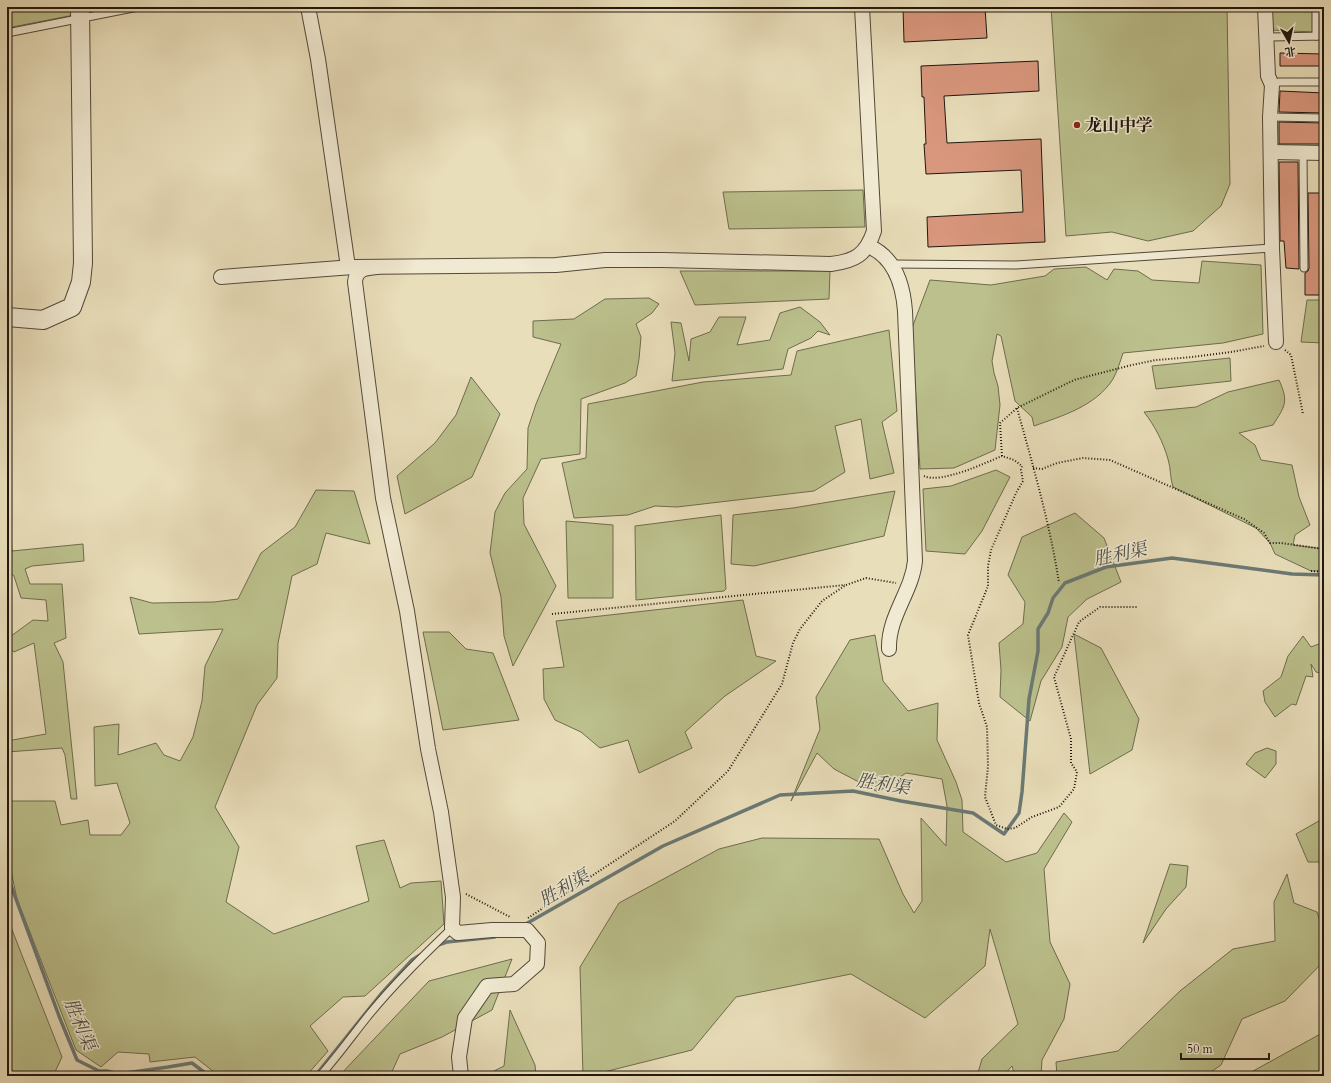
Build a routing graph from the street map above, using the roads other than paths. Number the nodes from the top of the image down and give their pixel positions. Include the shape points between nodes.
1 (138, 7) edge
2 (308, 7) edge
3 (862, 7) edge
4 (1265, 7) edge
5 (1316, 7) edge
6 (80, 13) edge
7 (7, 33) edge
8 (1316, 36) junction
9 (1324, 36) edge
10 (1266, 37) junction
11 (1324, 82) edge
12 (1272, 85) junction
13 (1270, 117) junction
14 (1324, 118) edge
15 (1271, 152) junction
16 (1303, 152) junction
17 (1324, 153) edge
18 (868, 246) junction
19 (1272, 248) junction
20 (892, 264) junction
21 (377, 266) junction
22 (348, 267) junction
23 (1304, 268) dead end
24 (221, 277) dead end
25 (7, 317) edge
26 (1276, 342) road end
27 (889, 649) dead end
28 (452, 928) junction
29 (320, 1076) edge
30 (461, 1076) edge

1 - 6 lane
2 - 22 street
3 - 18 street via 874,231
4 - 10 street
5 - 8 lane
6 - 7 lane
6 - 25 street via 83,263 81,282 72,307 43,320
8 - 9 lane
8 - 10 lane
10 - 12 street via 1268,76
11 - 12 lane via 1279,82
12 - 13 street
13 - 14 lane
13 - 15 street
15 - 16 street
15 - 19 street
16 - 17 street
16 - 23 lane
18 - 20 street via 880,252
18 - 21 street via 858,256 845,262 831,264 605,260 556,265
19 - 20 lane via 1016,265
19 - 26 street
20 - 27 street via 900,284 905,311 915,561 912,575 893,621
21 - 22 street
21 - 28 street via 360,271 355,282 383,498 407,611 428,749 441,812 453,897
22 - 24 street
28 - 29 lane via 408,971
28 - 30 street via 458,933 517,925 527,930 538,943 537,964 514,984 487,986 465,1018 459,1057

